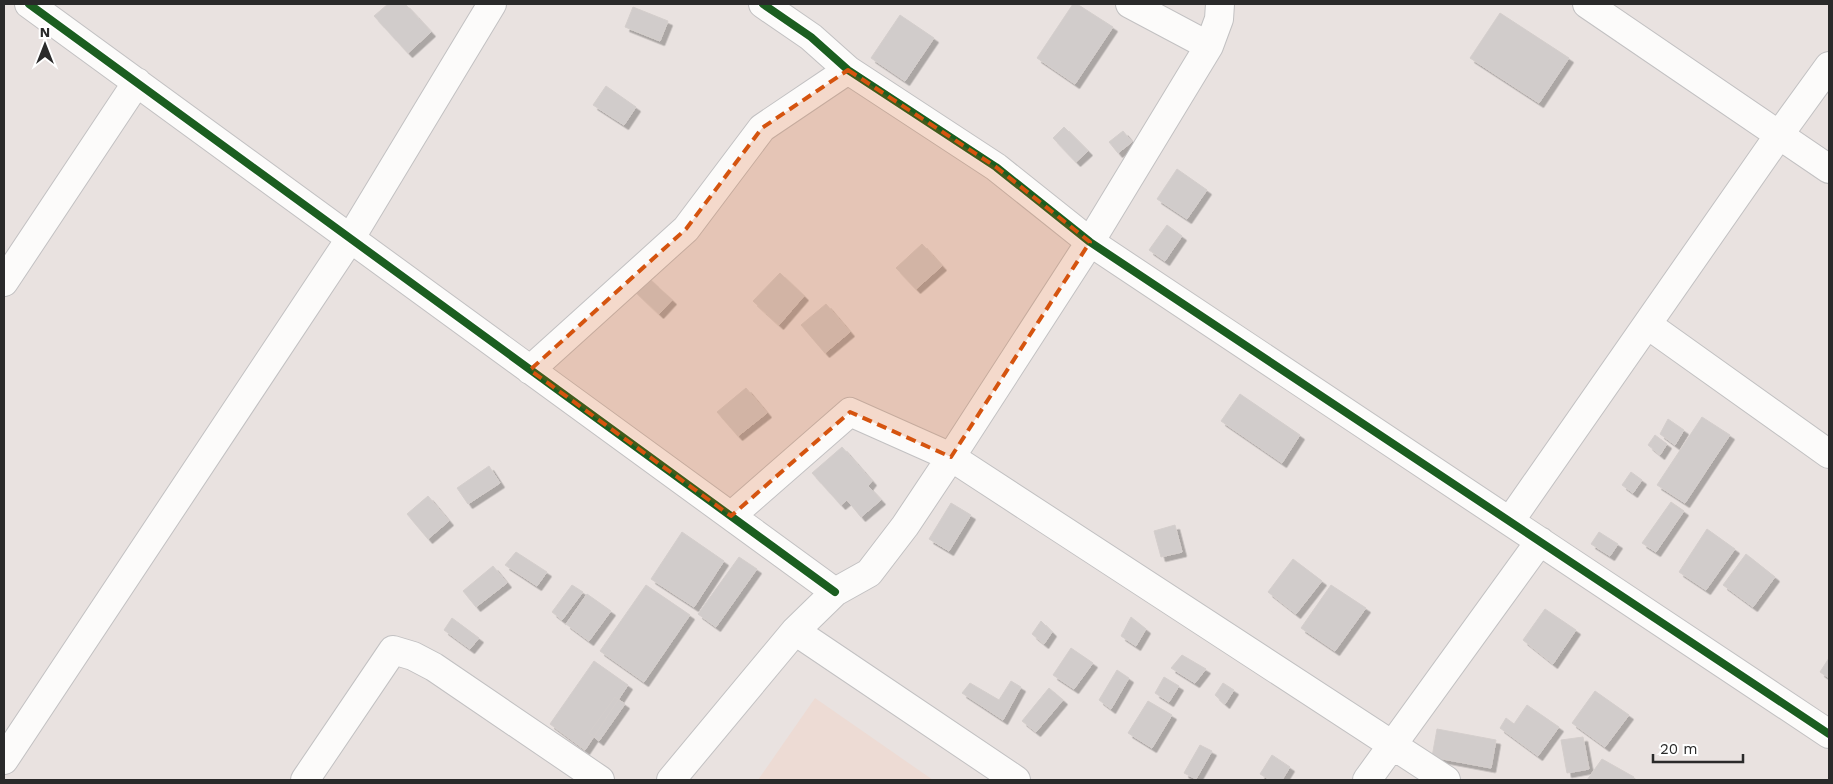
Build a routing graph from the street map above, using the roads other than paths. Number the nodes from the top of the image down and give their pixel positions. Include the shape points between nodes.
1 (29, 4) edge
2 (492, 4) edge
3 (763, 4) edge
4 (1130, 4) edge
5 (1220, 4) edge
6 (1587, 4) edge
7 (1209, 46) junction
8 (1829, 66) edge
9 (848, 70) junction
10 (137, 82) junction
11 (1779, 135) junction
12 (1829, 169) edge
13 (350, 239) junction
14 (1090, 242) junction
15 (4, 282) edge
16 (1648, 324) junction
17 (530, 370) junction
18 (1829, 454) edge
19 (951, 457) junction
20 (730, 516) junction
21 (1510, 521) junction
22 (1540, 541) junction
23 (835, 592) junction
24 (795, 631) junction
25 (1829, 734) edge
26 (1393, 745) junction
27 (4, 760) edge
28 (305, 780) edge
29 (600, 780) edge
30 (671, 780) edge
31 (1016, 780) edge
32 (1367, 780) edge
33 (1446, 780) edge

1 - 10 street
2 - 13 street
3 - 9 street via 811,37
4 - 7 street
5 - 7 street via 1219,19
6 - 11 street
7 - 14 street
8 - 11 street
9 - 14 street via 996,167
9 - 17 street via 762,128 686,228
10 - 13 street
10 - 15 street
11 - 12 street
11 - 16 street
13 - 17 street
13 - 27 street
14 - 19 street
14 - 21 street
16 - 18 street
16 - 21 street
17 - 20 street
19 - 20 street via 850,412
19 - 23 street via 869,573
19 - 26 street
20 - 23 street
21 - 22 street
22 - 25 street
22 - 26 street
23 - 24 street
24 - 30 street
24 - 31 street
26 - 32 street
26 - 33 street
28 - 29 street via 393,650 434,667

